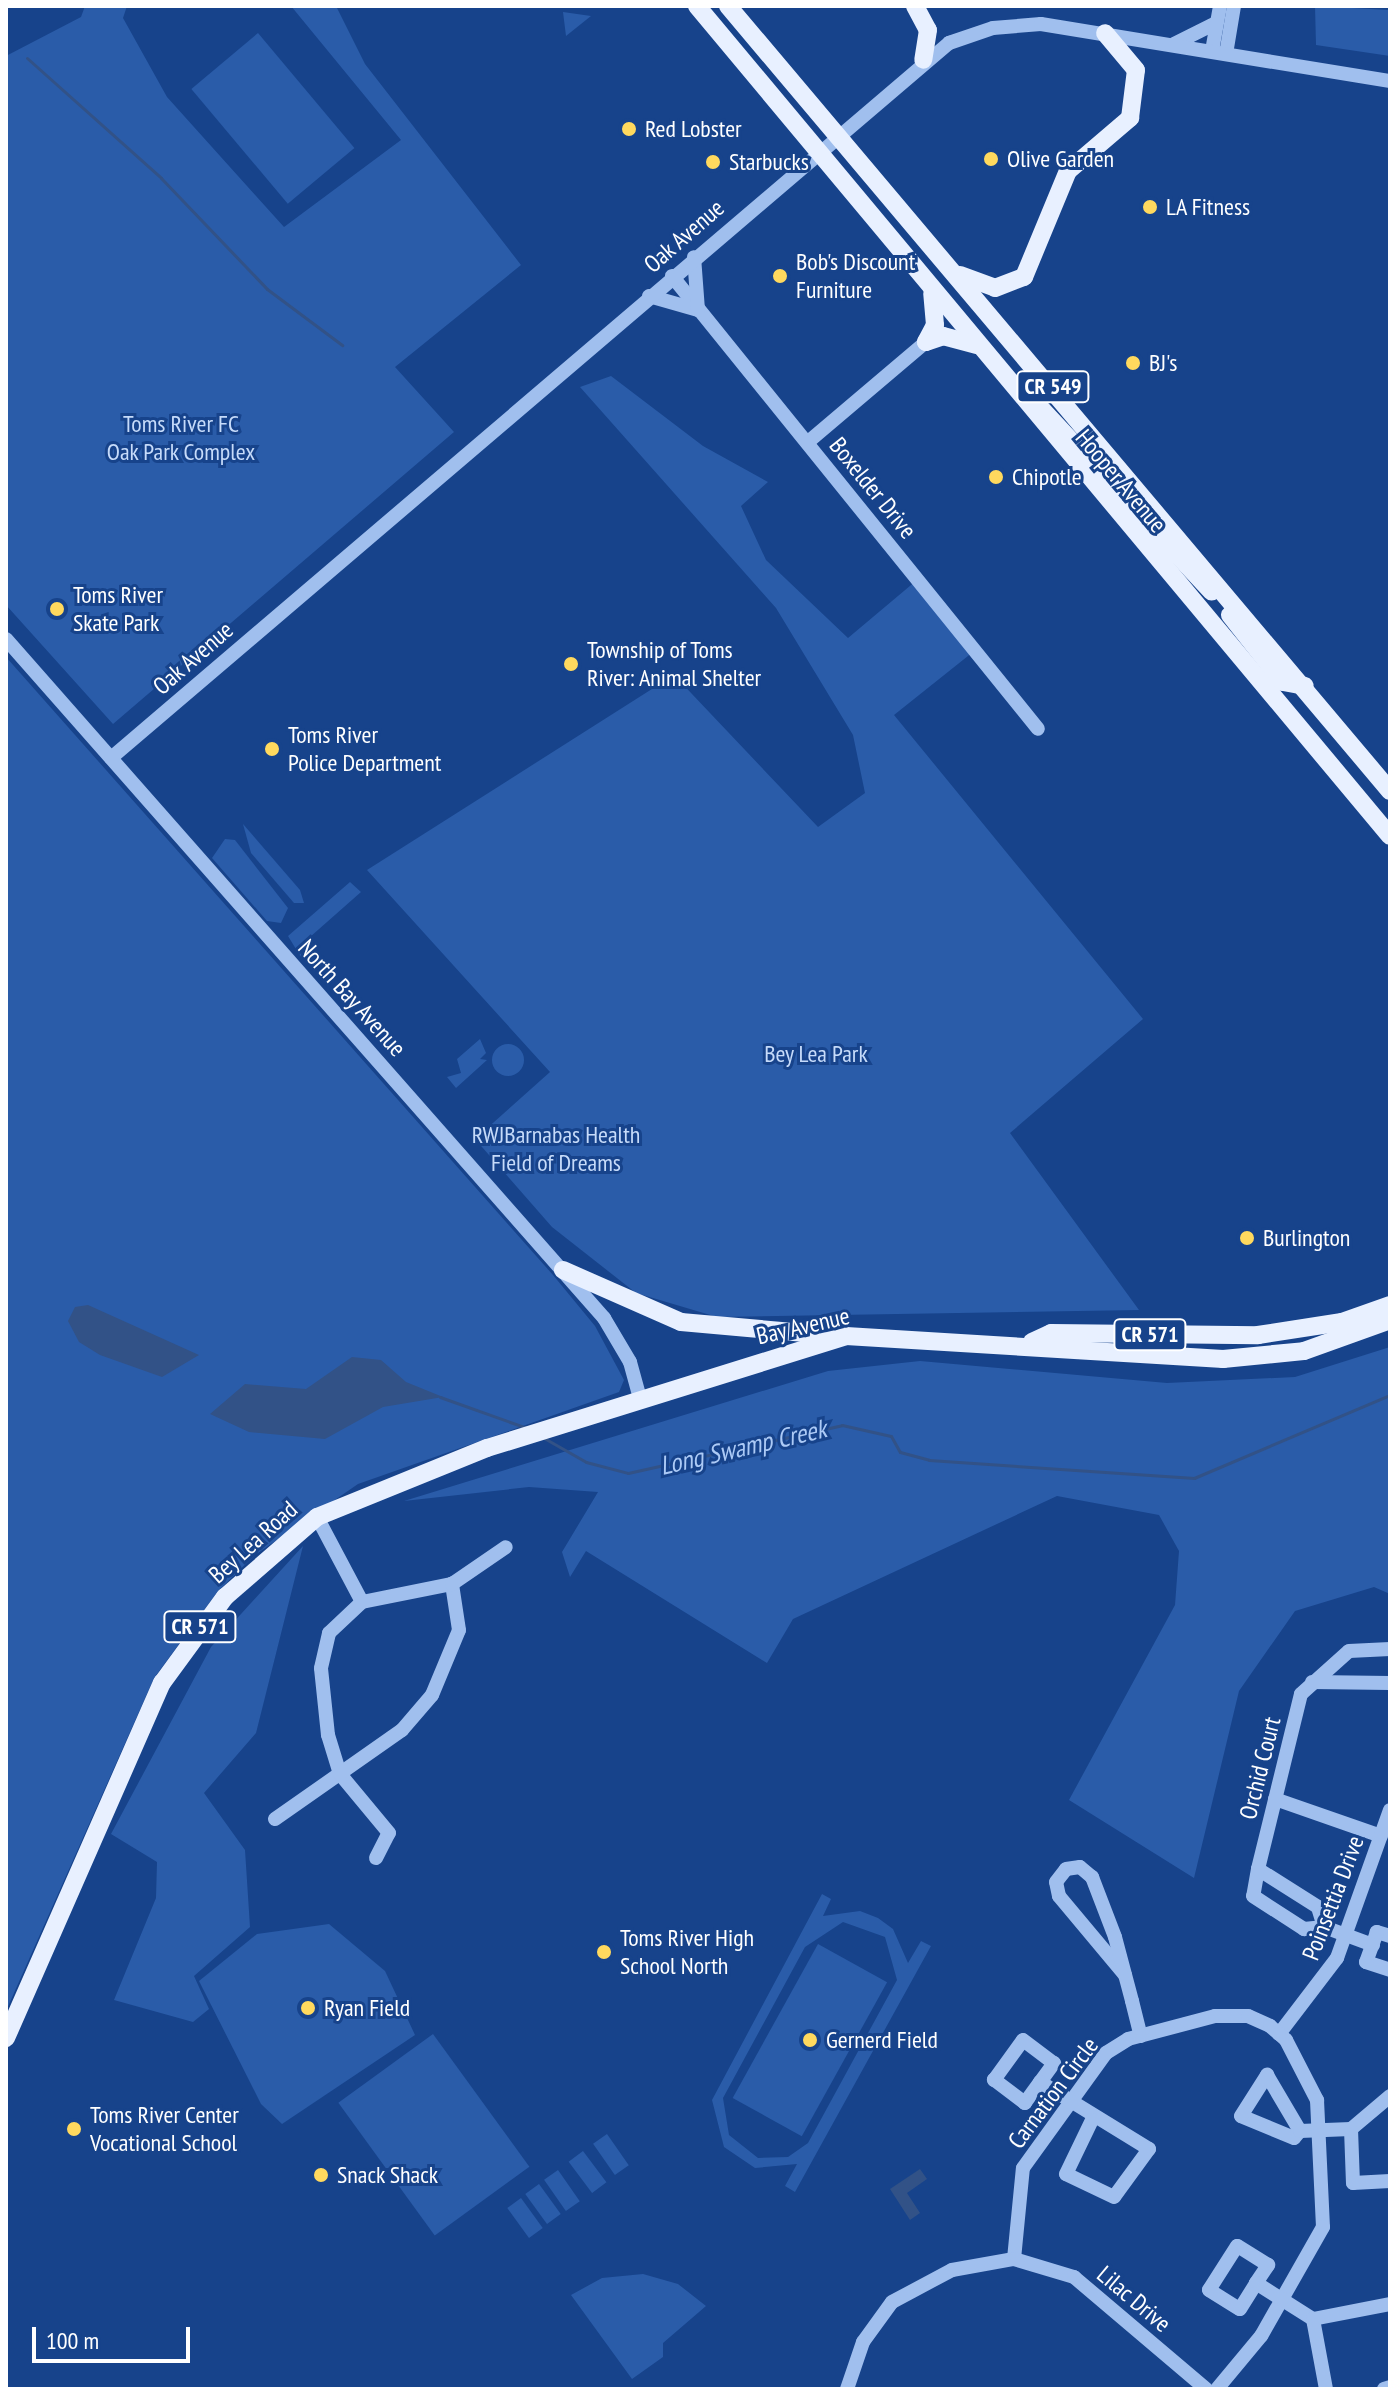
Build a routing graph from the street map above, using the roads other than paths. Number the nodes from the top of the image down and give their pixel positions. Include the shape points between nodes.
1 (697, 6) edge
2 (728, 6) edge
3 (746, 6) edge
4 (915, 6) edge
5 (1220, 6) edge
6 (1234, 6) edge
7 (1216, 23) junction
8 (750, 33) junction
9 (1105, 33) junction
10 (1173, 44) junction
11 (1219, 53) junction
12 (923, 60) junction
13 (1390, 81) edge
14 (836, 133) junction
15 (813, 153) junction
16 (694, 257) junction
17 (948, 267) junction
18 (672, 276) junction
19 (931, 291) junction
20 (649, 296) junction
21 (698, 310) junction
22 (926, 342) junction
23 (978, 346) junction
24 (1003, 376) junction
25 (808, 442) junction
26 (6, 639) edge
27 (1305, 686) junction
28 (1332, 718) junction
29 (1038, 729) dead end
30 (111, 758) junction
31 (1331, 765) junction
32 (1390, 791) edge
33 (1390, 836) edge
34 (563, 1270) junction
35 (1390, 1305) edge
36 (1390, 1320) edge
37 (846, 1336) junction
38 (1032, 1342) junction
39 (641, 1402) junction
40 (317, 1517) junction
41 (506, 1547) dead end
42 (452, 1584) junction
43 (362, 1602) junction
44 (1390, 1649) edge
45 (1312, 1682) junction
46 (1390, 1683) edge
47 (340, 1774) junction
48 (1275, 1799) junction
49 (1390, 1810) edge
50 (275, 1819) dead end
51 (1381, 1836) junction
52 (376, 1858) dead end
53 (1258, 1869) junction
54 (1324, 1927) junction
55 (1346, 1935) junction
56 (1390, 1936) edge
57 (1373, 1945) junction
58 (1390, 1970) edge
59 (1125, 1975) junction
60 (1279, 2034) junction
61 (1141, 2036) junction
62 (6, 2038) edge
63 (1040, 2082) junction
64 (1390, 2096) edge
65 (1068, 2103) junction
66 (1092, 2120) junction
67 (1351, 2129) junction
68 (1321, 2130) junction
69 (1300, 2131) junction
70 (1390, 2181) edge
71 (1014, 2259) junction
72 (1256, 2283) junction
73 (1284, 2300) junction
74 (1390, 2304) edge
75 (1313, 2319) junction
76 (1390, 2387) edge
77 (847, 2389) edge
78 (1206, 2389) edge
79 (1217, 2389) edge
80 (1326, 2389) edge
81 (1384, 2389) edge

1 - 15 main road, Hooper Avenue / CR 549
2 - 8 main road, Hooper Avenue / CR 549
3 - 8 main road
4 - 12 main road via 928,30
5 - 7 street
6 - 11 street
7 - 10 street
7 - 11 street
8 - 14 main road, Hooper Avenue / CR 549
9 - 10 street, Oak Avenue
9 - 12 street, Oak Avenue via 1029,25 949,43
9 - 17 main road via 1136,70 1137,105 1121,128 1068,171 1035,265 995,288
10 - 11 street, Oak Avenue
11 - 13 street, Oak Avenue
12 - 14 street, Oak Avenue
14 - 15 street, Oak Avenue
14 - 17 main road, Hooper Avenue / CR 549
15 - 16 street, Oak Avenue
15 - 19 main road, Hooper Avenue / CR 549
16 - 18 street, Oak Avenue
16 - 21 street
17 - 27 main road, Hooper Avenue / CR 549
18 - 20 street, Oak Avenue
18 - 21 street, Boxelder Drive
19 - 22 main road via 935,325
19 - 23 main road, Hooper Avenue / CR 549
20 - 21 street
20 - 30 street, Oak Avenue
21 - 25 street, Boxelder Drive
22 - 23 main road via 943,336
22 - 25 street
23 - 24 main road, Hooper Avenue / CR 549
24 - 27 main road via 1059,421 1283,682
24 - 31 main road, Hooper Avenue / CR 549
25 - 29 street, Boxelder Drive
26 - 30 street, North Bay Avenue
27 - 28 main road, Hooper Avenue / CR 549
28 - 31 main road
28 - 32 main road, Hooper Avenue / CR 549
30 - 34 street, North Bay Avenue
31 - 33 main road, Hooper Avenue / CR 549
34 - 37 main road via 681,1322
34 - 39 street, North Bay Avenue via 619,1338
35 - 38 main road, Bay Avenue / CR 571 via 1342,1322 1258,1335 1051,1333
36 - 38 main road, Bay Avenue / CR 571 via 1304,1351 1223,1359
37 - 38 main road, Bay Avenue / CR 571
37 - 39 main road, Bay Avenue / CR 571
39 - 40 main road, Bey Lea Road / CR 571 via 395,1480
40 - 43 street
40 - 62 main road, Bey Lea Road / CR 571 via 225,1597 162,1683
41 - 42 street
42 - 43 street
42 - 47 street via 459,1630 432,1695 402,1730
43 - 47 street via 337,1620 323,1653 325,1712
44 - 45 street, Orchid Court via 1349,1651
45 - 46 street
45 - 48 street, Orchid Court via 1301,1694
47 - 50 street
47 - 52 street via 389,1833
48 - 51 street
48 - 53 street, Orchid Court
49 - 51 street, Poinsettia Drive
51 - 55 street, Poinsettia Drive
53 - 54 street via 1318,1907
53 - 54 street, Orchid Court via 1253,1896 1304,1929
54 - 55 street, Orchid Court
55 - 57 street, Orchid Court
55 - 60 street, Poinsettia Drive via 1325,1980
56 - 57 street via 1377,1932
57 - 58 street via 1366,1962
59 - 59 street via 1092,1877 1080,1867 1066,1869 1056,1882 1059,1896
59 - 61 street
60 - 61 street, Carnation Circle via 1230,2014
60 - 68 street via 1313,2088
61 - 65 street, Carnation Circle via 1106,2053
63 - 63 street via 1054,2063 1023,2040 994,2080 1025,2103
63 - 65 street
64 - 67 street
65 - 66 street
65 - 71 street, Carnation Circle via 1019,2180
66 - 66 street via 1098,2112 1149,2149 1114,2197 1066,2174
67 - 68 street
67 - 70 street via 1353,2183
68 - 69 street
68 - 73 street via 1321,2239
69 - 69 street via 1270,2077 1267,2075 1241,2116 1294,2138
71 - 77 street, Lilac Drive via 952,2270 892,2302 863,2342
71 - 78 street, Lilac Drive via 1074,2277
72 - 72 street via 1268,2265 1237,2246 1209,2290 1240,2309
72 - 73 street
73 - 75 street
73 - 79 street
74 - 75 street
75 - 80 street
76 - 81 street

